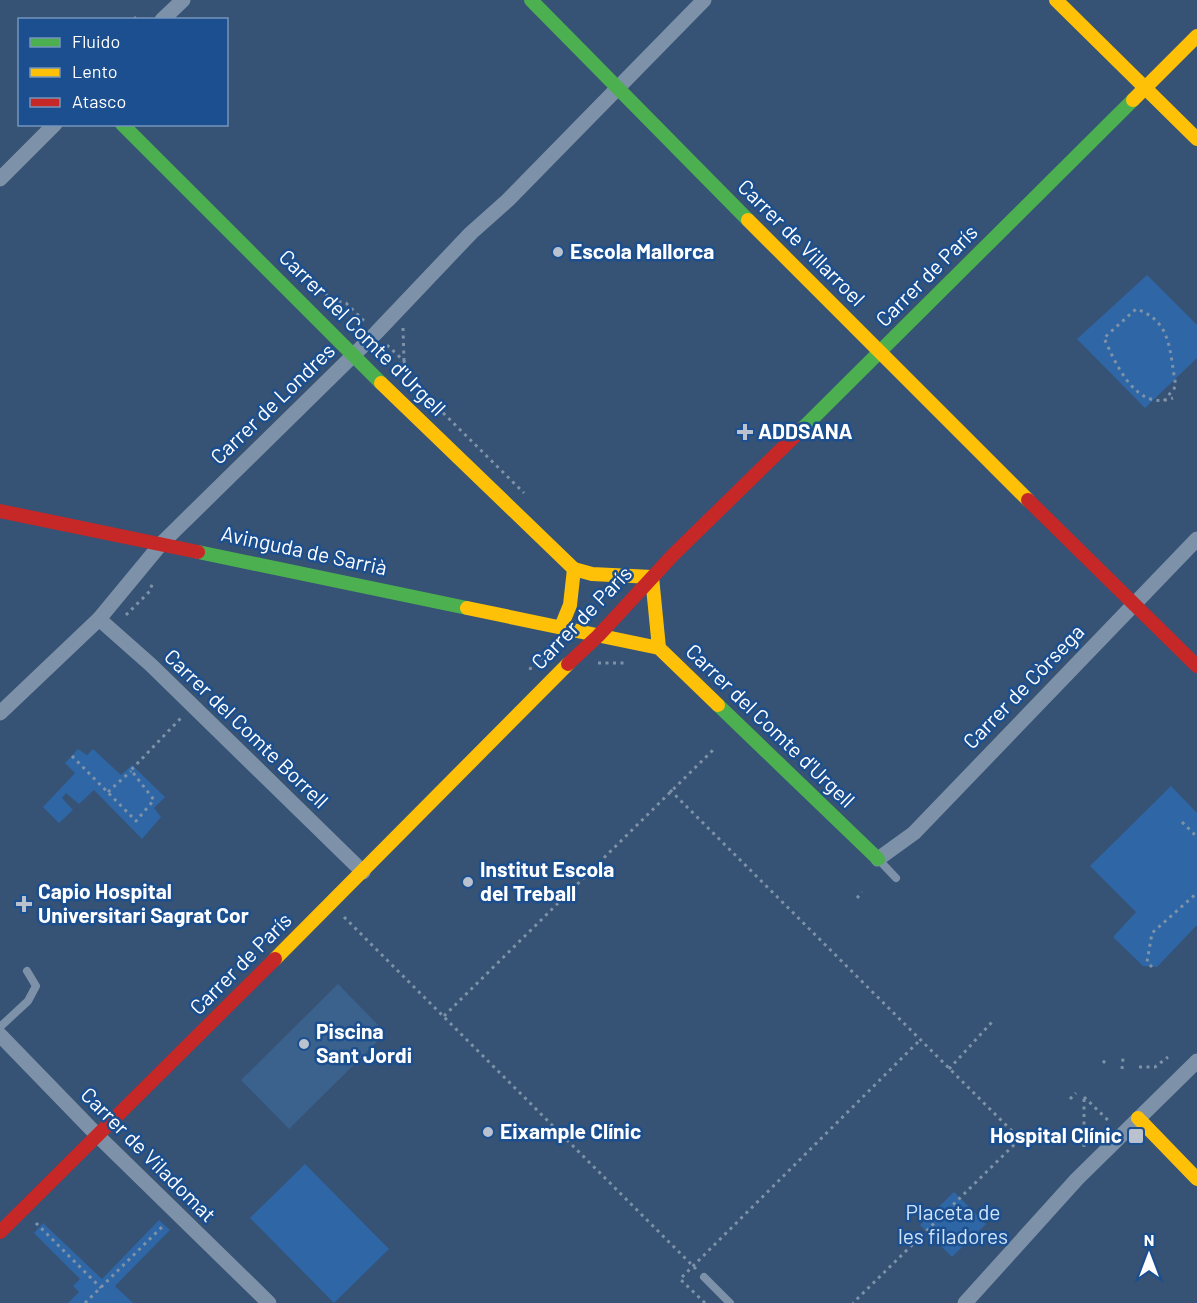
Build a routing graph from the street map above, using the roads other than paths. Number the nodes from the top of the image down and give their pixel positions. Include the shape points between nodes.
1 (183, 0) edge
2 (531, 0) edge
3 (704, 0) edge
4 (1056, 0) edge
5 (164, 18) edge
6 (1197, 36) edge
7 (1145, 87) junction
8 (617, 88) junction
9 (53, 126) edge
10 (124, 126) edge
11 (1197, 139) edge
12 (0, 179) edge
13 (355, 353) junction
14 (879, 353) junction
15 (4, 510) edge
16 (1197, 539) edge
17 (161, 544) junction
18 (574, 569) junction
19 (652, 577) junction
20 (1133, 603) junction
21 (99, 619) junction
22 (561, 627) junction
23 (598, 636) junction
24 (658, 648) junction
25 (1197, 666) edge
26 (0, 713) edge
27 (878, 859) junction
28 (363, 872) junction
29 (896, 878) dead end
30 (27, 970) dead end
31 (0, 1027) edge
32 (0, 1035) edge
33 (1197, 1061) edge
34 (1138, 1118) junction
35 (98, 1136) junction
36 (1197, 1179) edge
37 (0, 1232) edge
38 (704, 1277) road end
39 (269, 1303) edge
40 (730, 1303) edge
41 (965, 1303) edge

1 - 5 street
2 - 8 main road, Carrer de Villarroel
3 - 8 street, Carrer de Londres
4 - 7 main road
6 - 7 main road, Carrer de París
7 - 11 main road
7 - 14 main road, Carrer de París
8 - 13 street, Carrer de Londres
8 - 14 main road, Carrer de Villarroel
9 - 12 street
10 - 13 main road, Carrer del Comte d'Urgell
13 - 17 street, Carrer de Londres
13 - 18 main road, Carrer del Comte d'Urgell via 470,471
14 - 19 main road, Carrer de París
14 - 20 main road, Carrer de Villarroel
15 - 17 main road, Avinguda de Sarrià
16 - 20 street, Carrer de Còrsega
17 - 21 street, Carrer de Londres
17 - 22 main road, Avinguda de Sarrià
18 - 19 main road via 592,574
18 - 22 main road via 570,605
19 - 23 main road, Carrer de París
19 - 24 main road
20 - 25 main road, Carrer de Villarroel
20 - 27 street, Carrer de Còrsega via 920,826
21 - 26 street, Carrer de Londres
21 - 28 street, Carrer del Comte Borrell
22 - 23 main road, Avinguda de Sarrià
23 - 24 main road, Carrer del Comte d'Urgell
23 - 28 main road, Carrer de París
24 - 27 main road, Carrer del Comte d'Urgell
27 - 29 lane, Carrer del Comte d'Urgell
28 - 35 main road, Carrer de París
30 - 31 lane via 36,986 28,1002
32 - 35 street, Carrer de Viladomat
33 - 34 street
34 - 36 main road
34 - 41 street via 1071,1185
35 - 37 main road, Carrer de París
35 - 39 street, Carrer de Viladomat
38 - 40 lane

